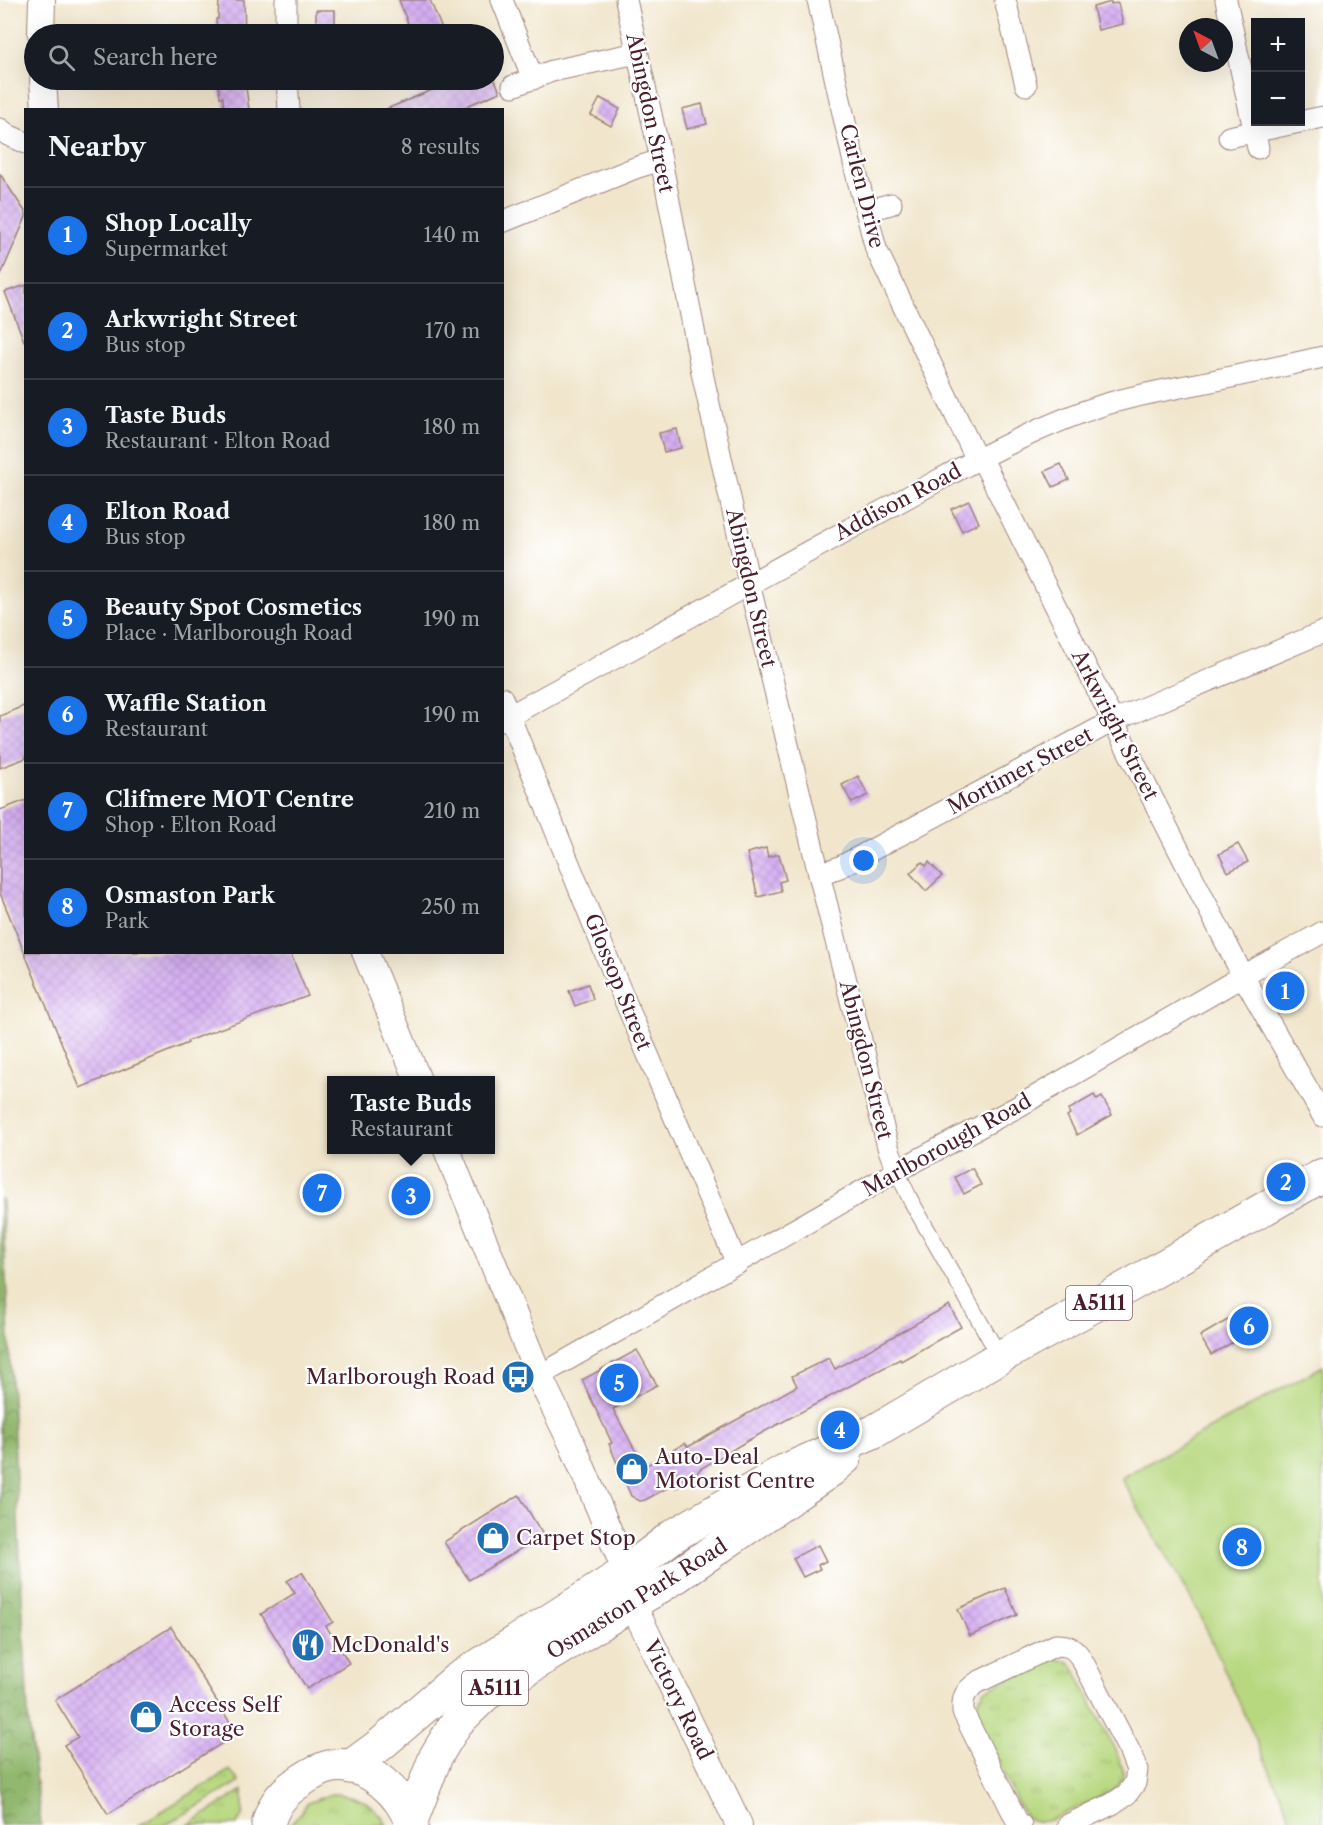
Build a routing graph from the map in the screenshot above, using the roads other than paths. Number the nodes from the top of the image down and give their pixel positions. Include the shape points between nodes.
1 (42, 0) edge
2 (286, 0) edge
3 (502, 0) edge
4 (626, 0) edge
5 (818, 0) edge
6 (1005, 0) edge
7 (1226, 0) edge
8 (41, 24) edge
9 (286, 24) edge
10 (637, 53) junction
11 (533, 79) junction
12 (1026, 85) dead end
13 (513, 86) dead end
14 (44, 90) edge
15 (288, 90) edge
16 (45, 108) edge
17 (289, 108) edge
18 (1323, 117) edge
19 (0, 129) edge
20 (1229, 137) dead end
21 (1255, 140) junction
22 (24, 142) edge
23 (661, 160) junction
24 (891, 204) dead end
25 (867, 211) junction
26 (504, 221) edge
27 (1323, 357) edge
28 (979, 459) junction
29 (749, 583) junction
30 (1323, 632) edge
31 (505, 711) edge
32 (1113, 721) junction
33 (819, 874) junction
34 (1323, 932) edge
35 (366, 954) edge
36 (1243, 976) junction
37 (416, 1076) edge
38 (1323, 1116) edge
39 (449, 1154) edge
40 (897, 1171) junction
41 (1323, 1175) edge
42 (737, 1264) junction
43 (1000, 1357) junction
44 (539, 1376) junction
45 (875, 1431) junction
46 (626, 1572) junction
47 (633, 1605) junction
48 (350, 1767) junction
49 (1090, 1821) edge
50 (267, 1823) edge
51 (411, 1823) edge
52 (739, 1825) edge
53 (1021, 1825) edge
54 (1068, 1825) edge

1 - 8 street
2 - 9 street
3 - 11 street
4 - 10 street, Abingdon Street
5 - 25 street, Carlen Drive
6 - 12 street
7 - 21 street
10 - 11 street via 552,71
10 - 23 street, Abingdon Street
11 - 13 street
14 - 16 street
15 - 17 street
18 - 21 street
19 - 22 street
20 - 21 street
23 - 26 street
23 - 29 street, Abingdon Street via 703,377
24 - 25 street
25 - 28 street, Carlen Drive via 876,249
27 - 28 street, Addison Road via 1102,405
28 - 29 street, Addison Road
28 - 32 street, Arkwright Street
29 - 31 street, Addison Road
29 - 33 street, Abingdon Street
30 - 32 street, Mortimer Street
31 - 42 street, Glossop Street
32 - 33 street, Mortimer Street via 840,867
32 - 36 street, Arkwright Street
33 - 40 street, Abingdon Street
34 - 36 street, Marlborough Road
35 - 37 street
36 - 38 street, Arkwright Street
36 - 40 street, Marlborough Road via 1019,1106
39 - 44 street, Victory Road
40 - 42 street, Marlborough Road
40 - 43 street
41 - 43 highway, Osmaston Park Road / A5111
42 - 44 street, Marlborough Road
43 - 45 highway, Osmaston Park Road / A5111
44 - 46 street, Victory Road
45 - 46 highway, Osmaston Park Road / A5111 via 784,1471 673,1536
45 - 47 highway, Osmaston Park Road / A5111 via 831,1470
46 - 47 street, Victory Road
46 - 48 highway, Osmaston Park Road / A5111 via 456,1680
47 - 51 highway, Osmaston Park Road / A5111 via 586,1630 486,1694 471,1708 456,1723 436,1756
47 - 52 street, Victory Road
48 - 50 highway, Osmaston Park Road / A5111 via 333,1766 302,1780 281,1797
48 - 51 highway, Osmaston Park Road / A5111 via 385,1785
49 - 53 street via 1127,1794 1135,1783 1137,1770 1077,1651 1067,1645 1056,1645 978,1682 967,1689 962,1700 963,1712
49 - 54 street

